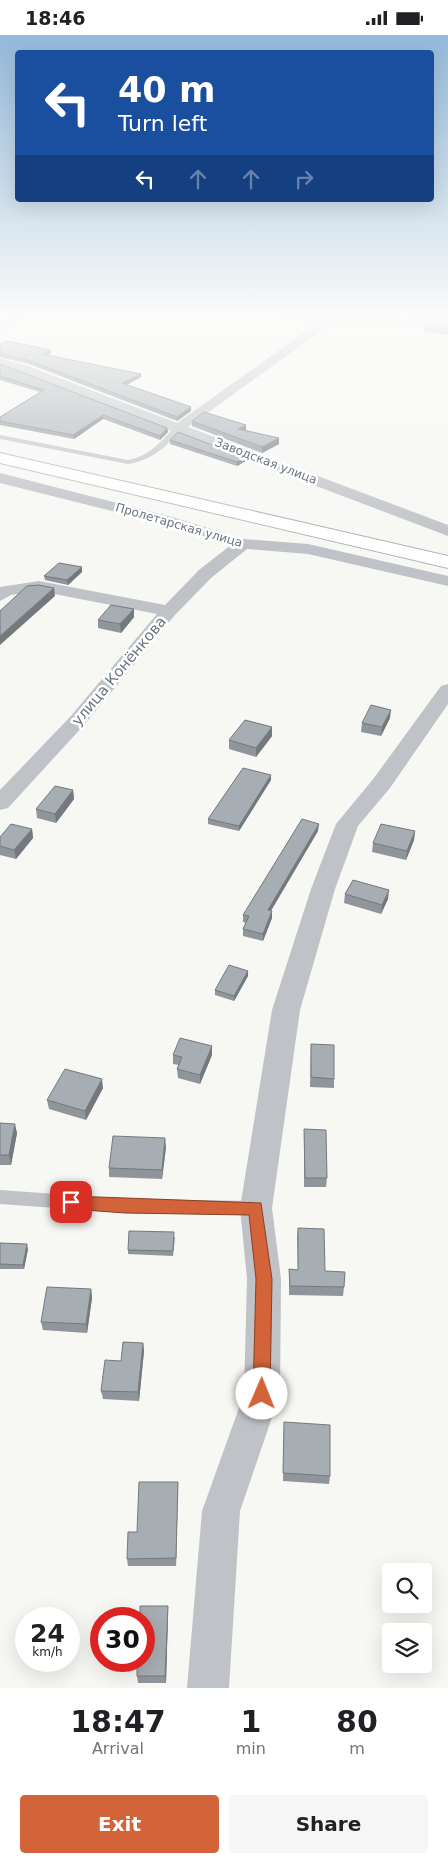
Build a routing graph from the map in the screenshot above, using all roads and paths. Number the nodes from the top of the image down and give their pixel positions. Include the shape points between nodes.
1 (82, 391) edge
2 (229, 391) edge
3 (178, 428) junction
4 (0, 437) edge
5 (0, 458) edge
6 (0, 478) edge
7 (448, 531) edge
8 (243, 544) junction
9 (448, 562) edge
10 (448, 581) edge
11 (0, 596) edge
12 (169, 611) junction
13 (448, 690) edge
14 (0, 803) edge
15 (0, 1197) edge
16 (256, 1208) junction
17 (208, 1688) edge

1 - 3 street, Заводская улица
2 - 3 street
3 - 4 lane via 163,444 138,461 128,462
3 - 7 street, Заводская улица
5 - 9 main road, Пролетарская улица
6 - 8 street, Пролетарская улица via 166,520
8 - 10 street, Пролетарская улица via 308,549
8 - 12 street, улица Конёнкова via 205,574
11 - 12 street via 6,591 39,586
12 - 14 street, улица Конёнкова via 77,721
13 - 16 street via 382,783 347,824 323,889 286,1010
15 - 16 lane via 125,1206
16 - 17 street via 264,1279 262,1394 221,1511

